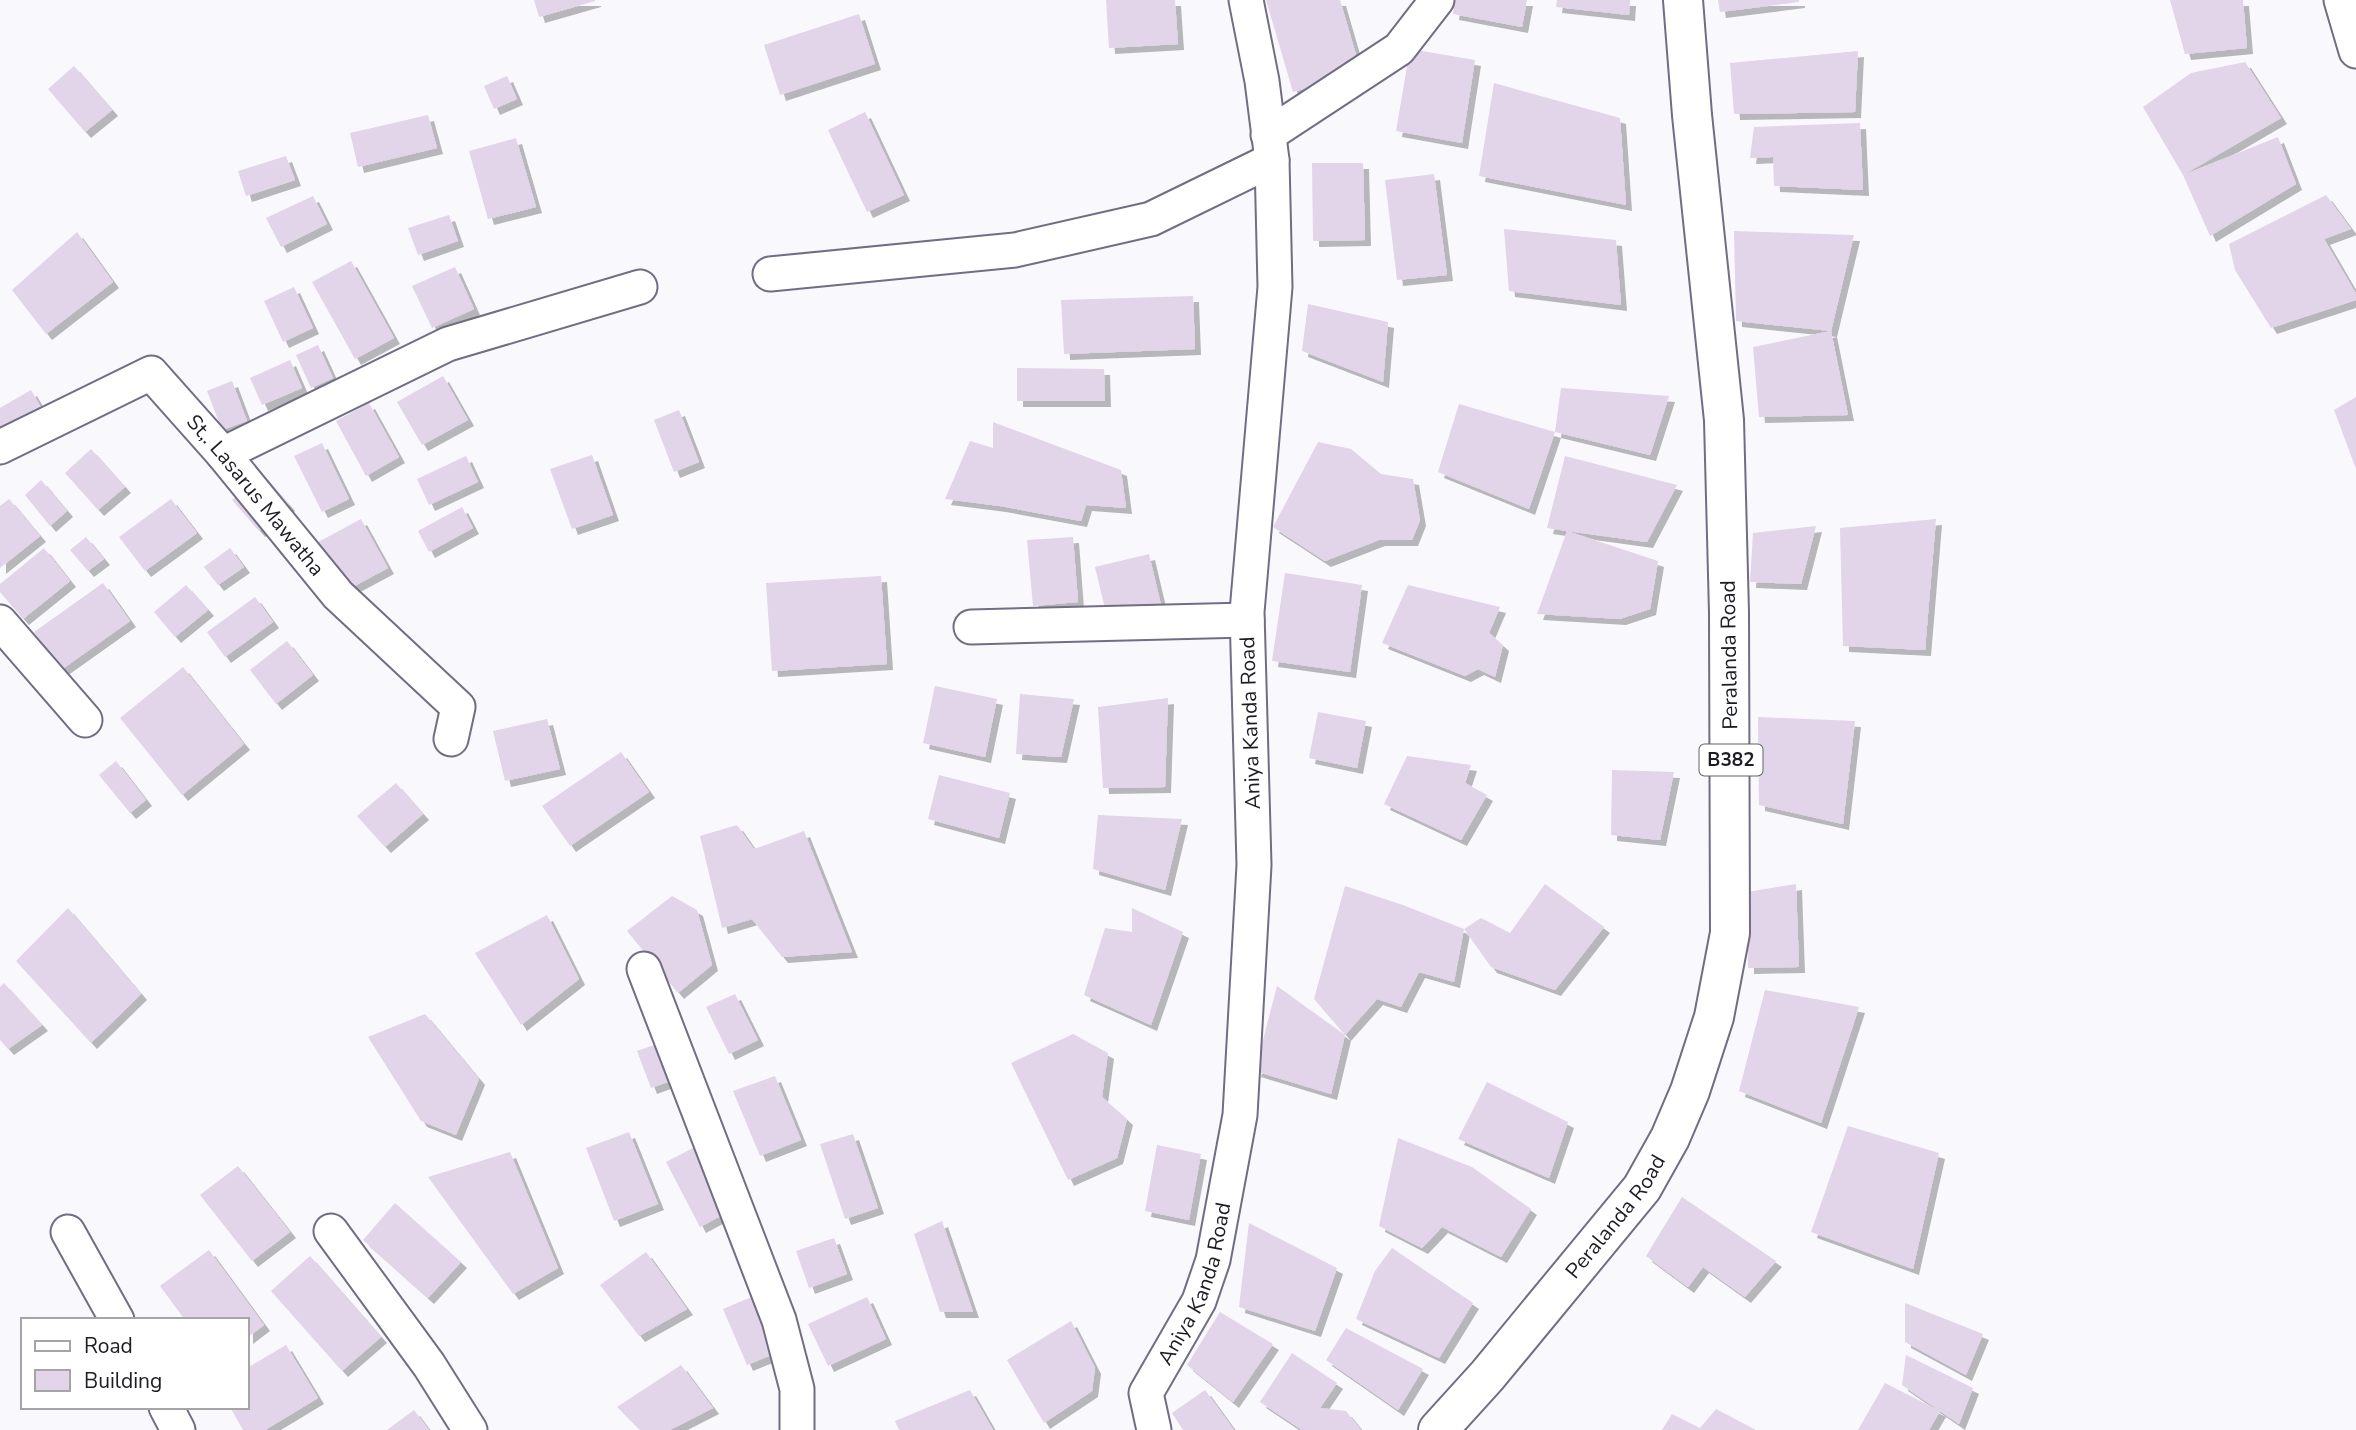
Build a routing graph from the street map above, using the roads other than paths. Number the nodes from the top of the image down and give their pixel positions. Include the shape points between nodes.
1 (1246, 0) edge
2 (1437, 0) edge
3 (1684, 0) edge
4 (2341, 0) edge
5 (2356, 51) edge
6 (1270, 147) junction
7 (770, 274) dead end
8 (640, 287) dead end
9 (0, 447) edge
10 (223, 454) junction
11 (1247, 620) junction
12 (0, 622) edge
13 (971, 626) dead end
14 (85, 720) dead end
15 (451, 740) dead end
16 (644, 969) dead end
17 (331, 1231) dead end
18 (68, 1232) dead end
19 (116, 1318) edge
20 (167, 1409) edge
21 (178, 1430) edge
22 (470, 1430) edge
23 (797, 1430) edge
24 (1154, 1430) edge
25 (1438, 1430) edge

1 - 6 street, Aniya Kanda Road
2 - 6 street via 1399,49
3 - 25 main road, Peralanda Road / B382 via 1724,420 1730,933 1714,1017 1690,1091 1642,1188
4 - 5 street
6 - 7 street via 1151,219 1015,250
6 - 11 street, Aniya Kanda Road via 1275,287
8 - 10 street via 448,344
9 - 10 street, St,. Lasarus Mawatha via 151,373
10 - 15 street, St,. Lasarus Mawatha via 338,595 458,707
11 - 13 street
11 - 24 street, Aniya Kanda Road via 1254,865 1240,1115 1213,1260 1199,1301 1146,1393
12 - 14 street
16 - 23 street via 779,1320 797,1389
17 - 22 street via 429,1365
18 - 19 street
20 - 21 street

